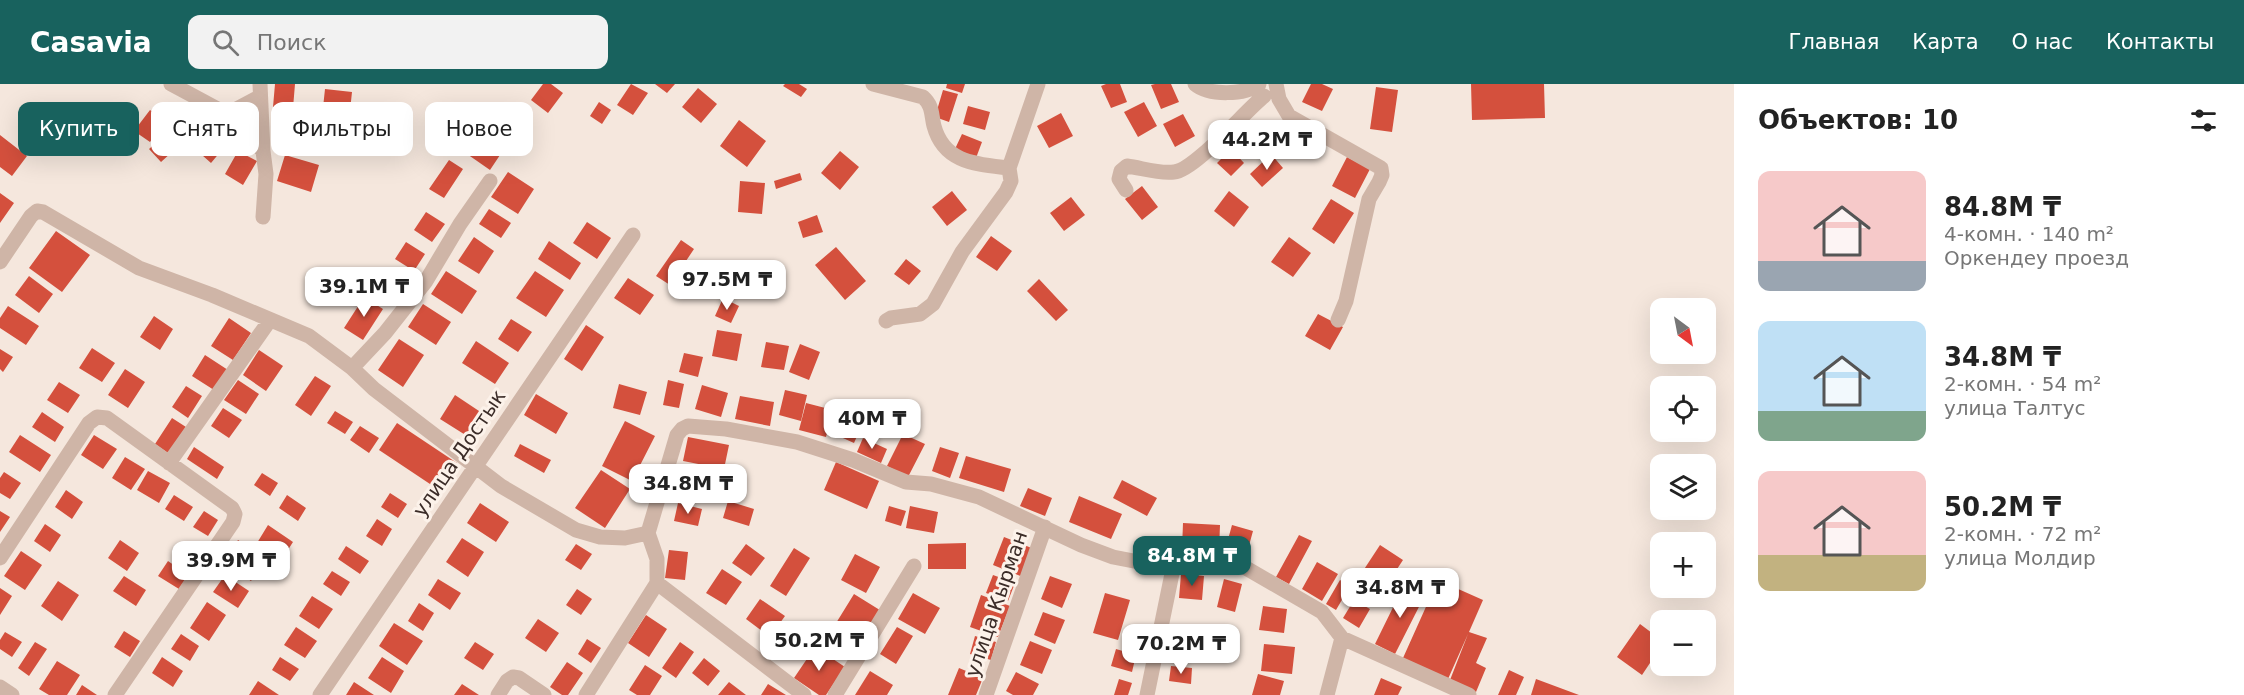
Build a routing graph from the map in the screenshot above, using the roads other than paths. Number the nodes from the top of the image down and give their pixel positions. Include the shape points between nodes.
1 (171, 84) edge
2 (873, 84) edge
3 (1038, 84) edge
4 (1195, 84) edge
5 (1276, 84) edge
6 (259, 90) edge
7 (1262, 90) edge
8 (205, 102) edge
9 (243, 102) edge
10 (259, 147) edge
11 (263, 151) junction
12 (1009, 168) junction
13 (490, 182) dead end
14 (1126, 190) dead end
15 (263, 217) dead end
16 (633, 235) dead end
17 (0, 262) edge
18 (270, 320) junction
19 (1338, 320) dead end
20 (886, 321) dead end
21 (352, 368) junction
22 (169, 463) junction
23 (475, 467) junction
24 (1045, 527) junction
25 (648, 533) junction
26 (0, 558) edge
27 (1174, 564) junction
28 (914, 566) dead end
29 (657, 583) junction
30 (1342, 638) junction
31 (0, 687) edge
32 (12, 695) edge
33 (116, 695) edge
34 (320, 695) edge
35 (498, 695) edge
36 (544, 695) edge
37 (585, 695) edge
38 (804, 695) edge
39 (835, 695) edge
40 (986, 695) edge
41 (1147, 695) edge
42 (1327, 695) edge
43 (1469, 695) edge

1 - 8 street
2 - 12 street via 923,97 933,110 939,139 952,155
3 - 12 street
4 - 7 street via 1209,92
5 - 19 street via 1289,116 1381,168 1382,175 1369,199 1346,301
6 - 9 street
6 - 11 street
7 - 14 street via 1220,139 1184,169 1168,172 1127,166 1119,179
10 - 11 street
11 - 15 street
12 - 20 street via 1011,182 1006,192 962,252 933,303 920,314
13 - 21 street via 426,281
16 - 23 street, улица Достык
17 - 18 street via 31,216 43,212 139,268
18 - 21 street via 309,336
18 - 22 street
21 - 23 street
22 - 26 street via 107,418 97,417 89,423
22 - 33 street via 235,514
23 - 25 street via 576,530 600,537 625,538
23 - 34 street, улица Достык
24 - 25 street via 979,497 931,484 906,482 798,442 688,426 677,435
24 - 27 street via 1113,557
24 - 40 street, улица Кырман
25 - 29 street via 657,559
27 - 30 street via 1239,564 1322,612
27 - 41 street
28 - 39 street
29 - 37 street
29 - 38 street
30 - 42 street
30 - 43 street
31 - 32 street
35 - 36 street via 513,677

